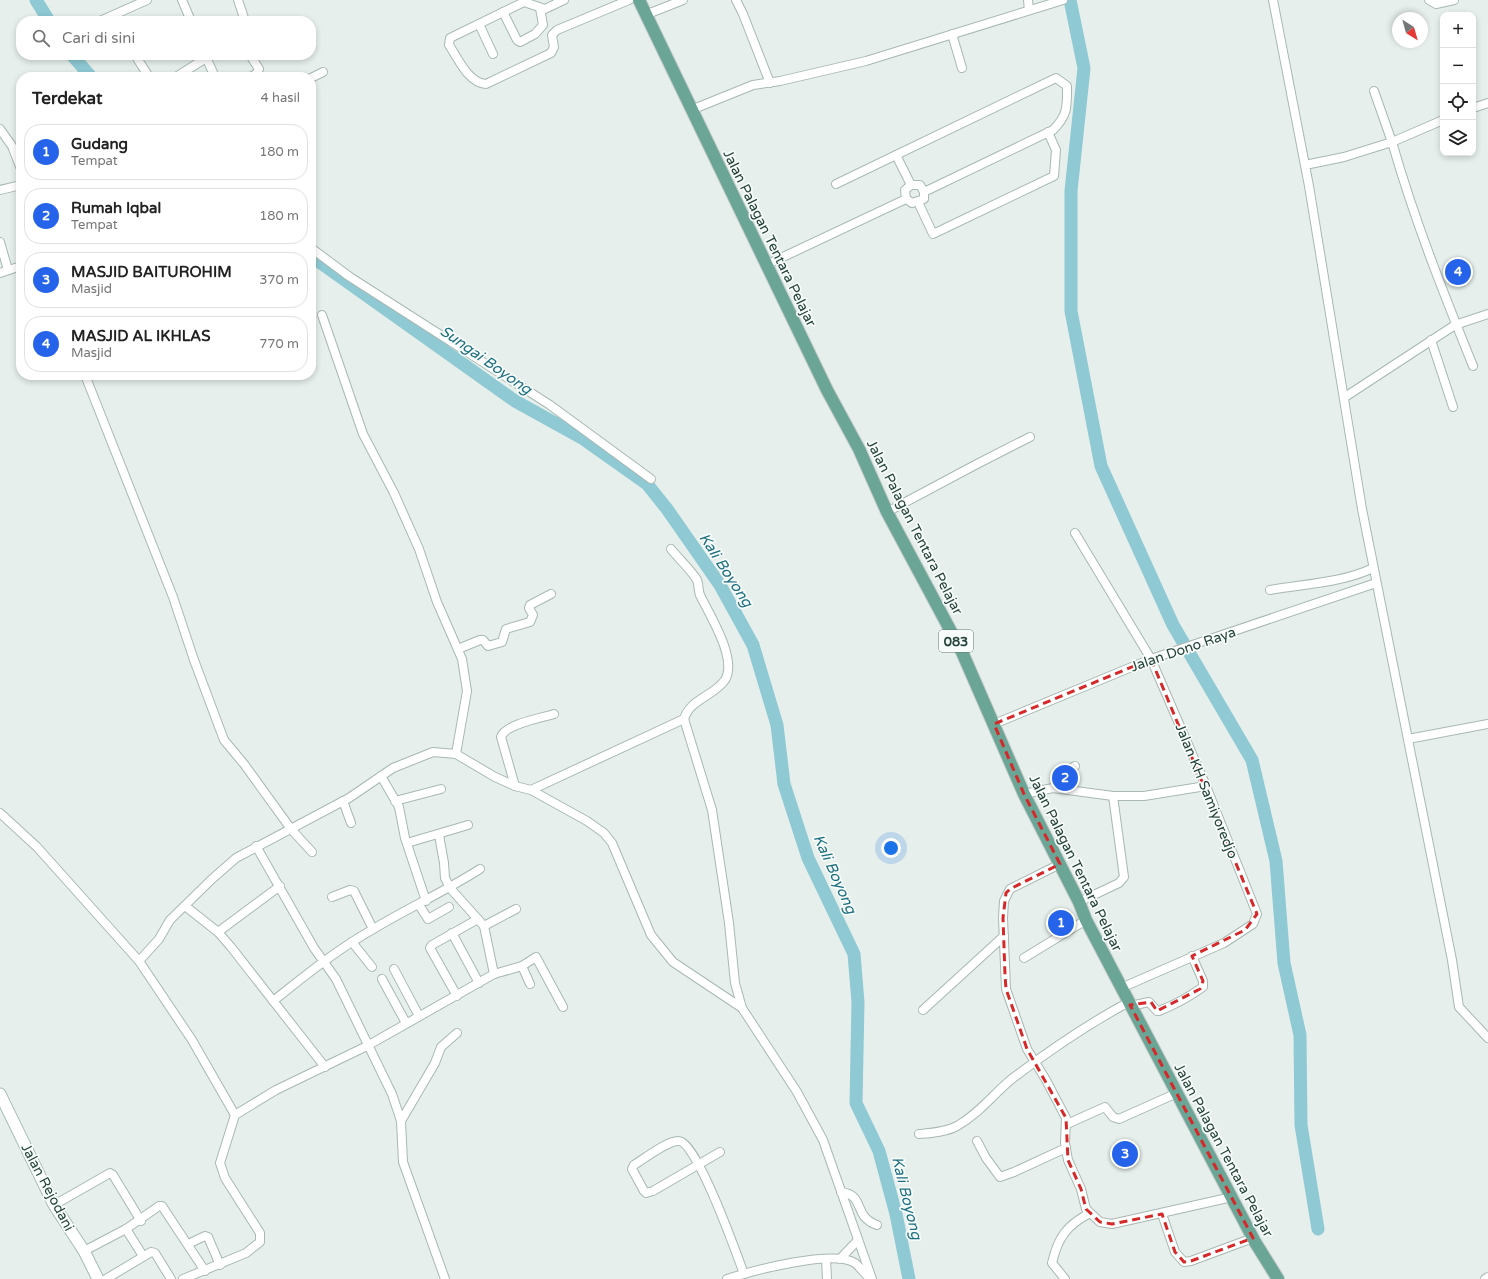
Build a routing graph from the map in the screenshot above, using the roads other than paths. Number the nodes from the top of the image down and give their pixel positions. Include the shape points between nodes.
1 (147, 0) edge
2 (182, 0) edge
3 (238, 0) edge
4 (564, 0) edge
5 (629, 0) edge
6 (639, 0) edge
7 (683, 0) edge
8 (736, 0) edge
9 (1028, 0) edge
10 (1063, 0) edge
11 (1273, 0) edge
12 (1429, 0) edge
13 (1454, 0) edge
14 (540, 8) junction
15 (1029, 10) junction
16 (503, 12) junction
17 (645, 15) junction
18 (118, 16) edge
19 (189, 16) edge
20 (243, 16) edge
21 (479, 24) junction
22 (952, 34) junction
23 (493, 54) dead end
24 (138, 60) edge
25 (202, 60) edge
26 (207, 60) edge
27 (253, 60) edge
28 (962, 68) dead end
29 (146, 72) edge
30 (184, 72) edge
31 (213, 72) edge
32 (257, 72) edge
33 (323, 72) dead end
34 (316, 76) edge
35 (770, 83) junction
36 (1374, 91) dead end
37 (1488, 103) edge
38 (1476, 107) edge
39 (691, 110) junction
40 (1440, 121) edge
41 (0, 129) edge
42 (1048, 132) junction
43 (3, 140) edge
44 (1392, 142) junction
45 (896, 154) junction
46 (16, 156) edge
47 (1305, 165) junction
48 (836, 184) dead end
49 (911, 185) junction
50 (16, 186) edge
51 (0, 190) edge
52 (924, 192) junction
53 (906, 199) junction
54 (918, 202) junction
55 (0, 242) edge
56 (316, 252) edge
57 (766, 265) junction
58 (16, 268) edge
59 (8, 270) junction
60 (0, 273) edge
61 (1488, 314) edge
62 (322, 315) dead end
63 (1455, 325) junction
64 (1431, 340) junction
65 (1473, 366) dead end
66 (87, 380) edge
67 (1345, 397) junction
68 (1453, 407) dead end
69 (1030, 438) dead end
70 (651, 479) dead end
71 (887, 512) junction
72 (1075, 534) dead end
73 (671, 549) dead end
74 (1373, 568) junction
75 (1376, 583) junction
76 (1270, 590) dead end
77 (551, 594) dead end
78 (458, 649) junction
79 (1151, 659) junction
80 (554, 714) dead end
81 (684, 719) junction
82 (994, 724) junction
83 (1488, 724) edge
84 (1408, 738) junction
85 (456, 754) junction
86 (1075, 766) dead end
87 (381, 776) junction
88 (515, 786) junction
89 (1206, 786) junction
90 (1054, 788) junction
91 (441, 789) dead end
92 (531, 790) junction
93 (1024, 794) junction
94 (1113, 796) junction
95 (343, 801) junction
96 (395, 801) junction
97 (0, 813) edge
98 (352, 822) dead end
99 (468, 825) dead end
100 (291, 829) junction
101 (439, 834) junction
102 (407, 843) junction
103 (256, 846) junction
104 (312, 852) dead end
105 (1060, 864) junction
106 (480, 870) dead end
107 (280, 886) junction
108 (450, 888) junction
109 (332, 897) dead end
110 (426, 901) junction
111 (1079, 902) junction
112 (419, 905) junction
113 (185, 906) junction
114 (449, 907) dead end
115 (516, 909) dead end
116 (478, 919) junction
117 (1086, 920) junction
118 (484, 926) junction
119 (373, 929) junction
120 (218, 932) junction
121 (452, 934) junction
122 (1004, 936) junction
123 (352, 942) junction
124 (1192, 956) junction
125 (1024, 958) dead end
126 (139, 961) junction
127 (324, 961) junction
128 (522, 966) junction
129 (372, 967) dead end
130 (394, 969) dead end
131 (494, 974) junction
132 (382, 979) dead end
133 (479, 983) junction
134 (530, 984) dead end
135 (1121, 988) junction
136 (457, 996) junction
137 (273, 1001) junction
138 (1130, 1004) junction
139 (563, 1007) dead end
140 (742, 1008) junction
141 (923, 1010) dead end
142 (419, 1016) junction
143 (406, 1023) junction
144 (457, 1033) dead end
145 (1488, 1038) edge
146 (367, 1046) junction
147 (1034, 1063) junction
148 (325, 1067) junction
149 (0, 1094) edge
150 (1177, 1094) junction
151 (235, 1115) junction
152 (401, 1121) junction
153 (1066, 1124) junction
154 (918, 1134) dead end
155 (977, 1141) dead end
156 (1066, 1148) junction
157 (720, 1152) dead end
158 (698, 1164) junction
159 (841, 1192) junction
160 (1232, 1197) junction
161 (54, 1205) junction
162 (1090, 1213) junction
163 (1162, 1214) junction
164 (140, 1221) junction
165 (878, 1225) dead end
166 (126, 1229) junction
167 (1253, 1238) junction
168 (858, 1240) junction
169 (188, 1244) junction
170 (84, 1251) junction
171 (143, 1256) junction
172 (826, 1259) junction
173 (840, 1259) junction
174 (220, 1264) junction
175 (204, 1271) junction
176 (744, 1274) junction
177 (1488, 1277) edge
178 (732, 1278) edge
179 (98, 1279) edge
180 (106, 1279) edge
181 (171, 1279) edge
182 (183, 1279) edge
183 (445, 1279) edge
184 (827, 1279) edge
185 (871, 1279) edge
186 (1065, 1279) edge
187 (1278, 1279) edge
188 (1485, 1279) edge

1 - 18 street
2 - 19 street
3 - 20 street
4 - 14 street via 545,9
5 - 21 street via 557,30 552,35 554,47 551,53 486,84 478,84 471,78 449,41 450,38
6 - 17 main road, Jalan Palagan Tentara Pelajar / 083
7 - 17 street
8 - 35 street
9 - 15 street
10 - 15 street
11 - 47 street
12 - 13 street via 1436,4
14 - 16 street via 524,2
14 - 16 street via 543,25 535,34 520,42
15 - 22 street
16 - 21 street
17 - 39 main road, Jalan Palagan Tentara Pelajar / 083
21 - 23 street
22 - 28 street
22 - 35 street via 866,61
24 - 29 street
25 - 30 street
26 - 31 street
27 - 32 street
33 - 34 street
35 - 39 street via 753,84
36 - 44 street
37 - 38 street
39 - 57 main road, Jalan Palagan Tentara Pelajar / 083
40 - 44 street
41 - 43 street
42 - 45 street via 1064,119 1067,102 1066,86 1056,78
42 - 52 street
42 - 54 street via 1056,150 1054,176 933,234
43 - 46 street via 12,146
44 - 47 street via 1344,157
44 - 63 street via 1418,224
45 - 48 street
45 - 49 street
47 - 67 street
49 - 52 street via 920,185
49 - 53 street via 905,190
50 - 51 street
52 - 54 street via 924,199
53 - 54 street via 912,204
53 - 57 street
55 - 59 street
56 - 70 street via 350,277 550,405
57 - 71 main road, Jalan Palagan Tentara Pelajar / 083 via 859,449
58 - 59 street
59 - 60 street
61 - 63 street
62 - 78 street via 363,434 394,493 419,549 437,602
63 - 64 street
63 - 65 street
64 - 67 street
64 - 68 street
66 - 100 street via 173,597 224,740
67 - 74 street
69 - 71 street
71 - 82 main road, Jalan Palagan Tentara Pelajar / 083 via 962,652
72 - 79 street, Jalan KH Samiyoredjo
73 - 81 street via 696,580 700,594 719,630 728,671 718,687 686,710
74 - 75 street
74 - 76 street via 1341,578
75 - 79 street, Jalan Dono Raya
75 - 84 street
77 - 78 street via 530,605 533,615 530,622 506,629 502,642 488,646 480,640
78 - 85 street via 467,691
79 - 82 street, Jalan Dono Raya
79 - 89 street, Jalan KH Samiyoredjo
80 - 88 street via 509,728 502,733
81 - 92 street
81 - 140 street via 712,810 735,983
82 - 93 main road, Jalan Palagan Tentara Pelajar / 083
83 - 84 street
84 - 145 street via 1459,1007
85 - 87 street via 433,752 393,768
85 - 88 street
86 - 90 street via 1065,771
87 - 95 street
87 - 96 street
88 - 92 street
89 - 94 street via 1144,796
89 - 124 street, Jalan KH Samiyoredjo via 1257,914 1253,924 1245,930 1224,943
90 - 93 street
90 - 94 street
91 - 96 street
92 - 140 street via 604,833 612,843 650,935 673,962
93 - 105 main road, Jalan Palagan Tentara Pelajar / 083
94 - 111 street via 1124,877 1119,883
95 - 98 street
95 - 100 street
96 - 102 street via 399,807
97 - 126 street via 37,847
99 - 101 street
100 - 103 street
100 - 104 street
101 - 102 street
101 - 108 street via 444,878
102 - 110 street
103 - 107 street
103 - 113 street via 236,858
105 - 111 main road, Jalan Palagan Tentara Pelajar / 083
105 - 122 street via 1010,889 1004,901
106 - 108 street
107 - 120 street
107 - 127 street via 314,948
108 - 110 street
108 - 116 street
109 - 119 street via 350,890 354,891
110 - 112 street
111 - 117 main road, Jalan Palagan Tentara Pelajar / 083
112 - 114 street via 428,919
112 - 119 street
113 - 120 street
113 - 126 street via 170,920 159,939
115 - 118 street
116 - 118 street
116 - 121 street
117 - 125 street
117 - 135 main road, Jalan Palagan Tentara Pelajar / 083
118 - 131 street
119 - 123 street
120 - 137 street
121 - 133 street
121 - 136 street via 432,945 430,950
122 - 141 street
122 - 147 street via 1006,989
123 - 127 street
123 - 129 street
124 - 135 street, Jalan KH Samiyoredjo
124 - 138 street via 1203,981 1203,987 1159,1011 1149,1002
126 - 151 street via 192,1040
127 - 137 street
127 - 146 street via 336,979
128 - 131 street
128 - 134 street
128 - 139 street via 536,956
130 - 142 street
131 - 133 street
132 - 143 street
133 - 136 street
135 - 138 main road, Jalan Palagan Tentara Pelajar / 083
136 - 142 street
137 - 148 street
138 - 147 street via 1092,1022
138 - 150 main road, Jalan Palagan Tentara Pelajar / 083
140 - 159 street via 797,1092 819,1133
142 - 143 street
143 - 146 street
144 - 152 street via 441,1047 435,1063
146 - 148 street
146 - 152 street via 392,1094
147 - 153 street via 1061,1106
147 - 154 street via 957,1126 936,1133
148 - 151 street via 276,1090
149 - 161 main road, Jalan Rejodani
150 - 153 street via 1119,1118 1113,1117 1105,1107
150 - 160 main road, Jalan Palagan Tentara Pelajar / 083
151 - 174 street via 220,1163 225,1178 260,1233 260,1242 246,1253
152 - 183 street via 403,1162
153 - 156 street
155 - 156 street via 1000,1177
156 - 162 street via 1086,1209
157 - 158 street
158 - 158 street via 646,1193 632,1169 634,1165 671,1142 679,1141 684,1142
158 - 176 street via 726,1222
159 - 165 street via 851,1193 856,1198 863,1216
159 - 168 street
160 - 163 street
160 - 167 main road, Jalan Palagan Tentara Pelajar / 083
161 - 164 street via 110,1173 113,1174
161 - 170 main road, Jalan Rejodani
162 - 163 street via 1100,1222 1112,1224
162 - 186 street via 1065,1230 1054,1255 1052,1263
163 - 167 street via 1175,1252 1184,1262
164 - 166 street
164 - 169 street via 162,1206
166 - 170 street
166 - 171 street
167 - 187 main road, Jalan Palagan Tentara Pelajar / 083
168 - 173 street
168 - 185 street
169 - 174 street via 208,1237
169 - 175 street
170 - 179 main road, Jalan Rejodani
171 - 180 street
171 - 181 street via 151,1252 155,1254
172 - 173 street
172 - 176 street via 759,1269
172 - 184 street
173 - 185 street via 854,1263
174 - 175 street
175 - 182 street
176 - 178 street
177 - 188 street

